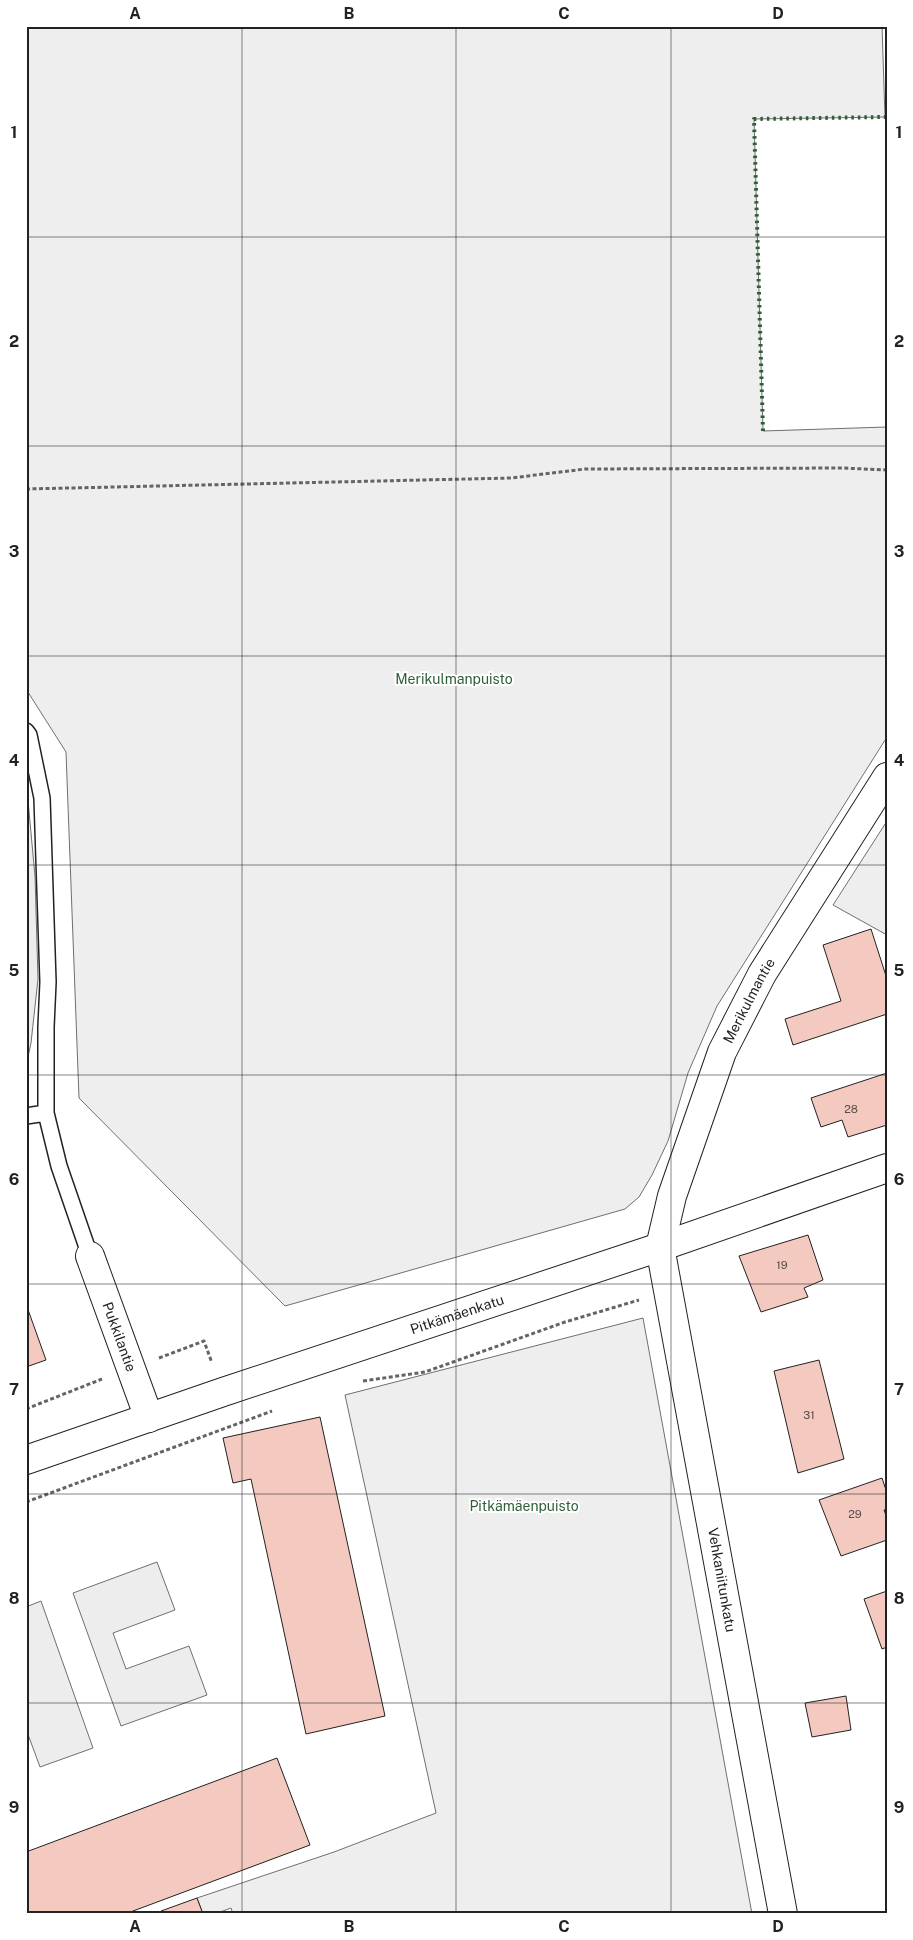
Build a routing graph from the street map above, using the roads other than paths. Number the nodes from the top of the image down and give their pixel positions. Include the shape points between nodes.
1 (26, 731) edge
2 (886, 782) edge
3 (46, 1113) junction
4 (26, 1116) edge
5 (887, 1168) edge
6 (660, 1247) junction
7 (90, 1256) joint
8 (149, 1418) junction
9 (26, 1460) edge
10 (783, 1914) edge

1 - 3 lane via 42,798 48,982
2 - 6 street, Merikulmantie via 762,974 722,1052 672,1196
3 - 4 lane
3 - 7 lane via 59,1166
5 - 6 street, Pitkämäenkatu
6 - 8 street, Pitkämäenkatu
6 - 10 street, Vehkaniitunkatu
7 - 8 street, Pukkilantie
8 - 9 street, Pitkämäenkatu

